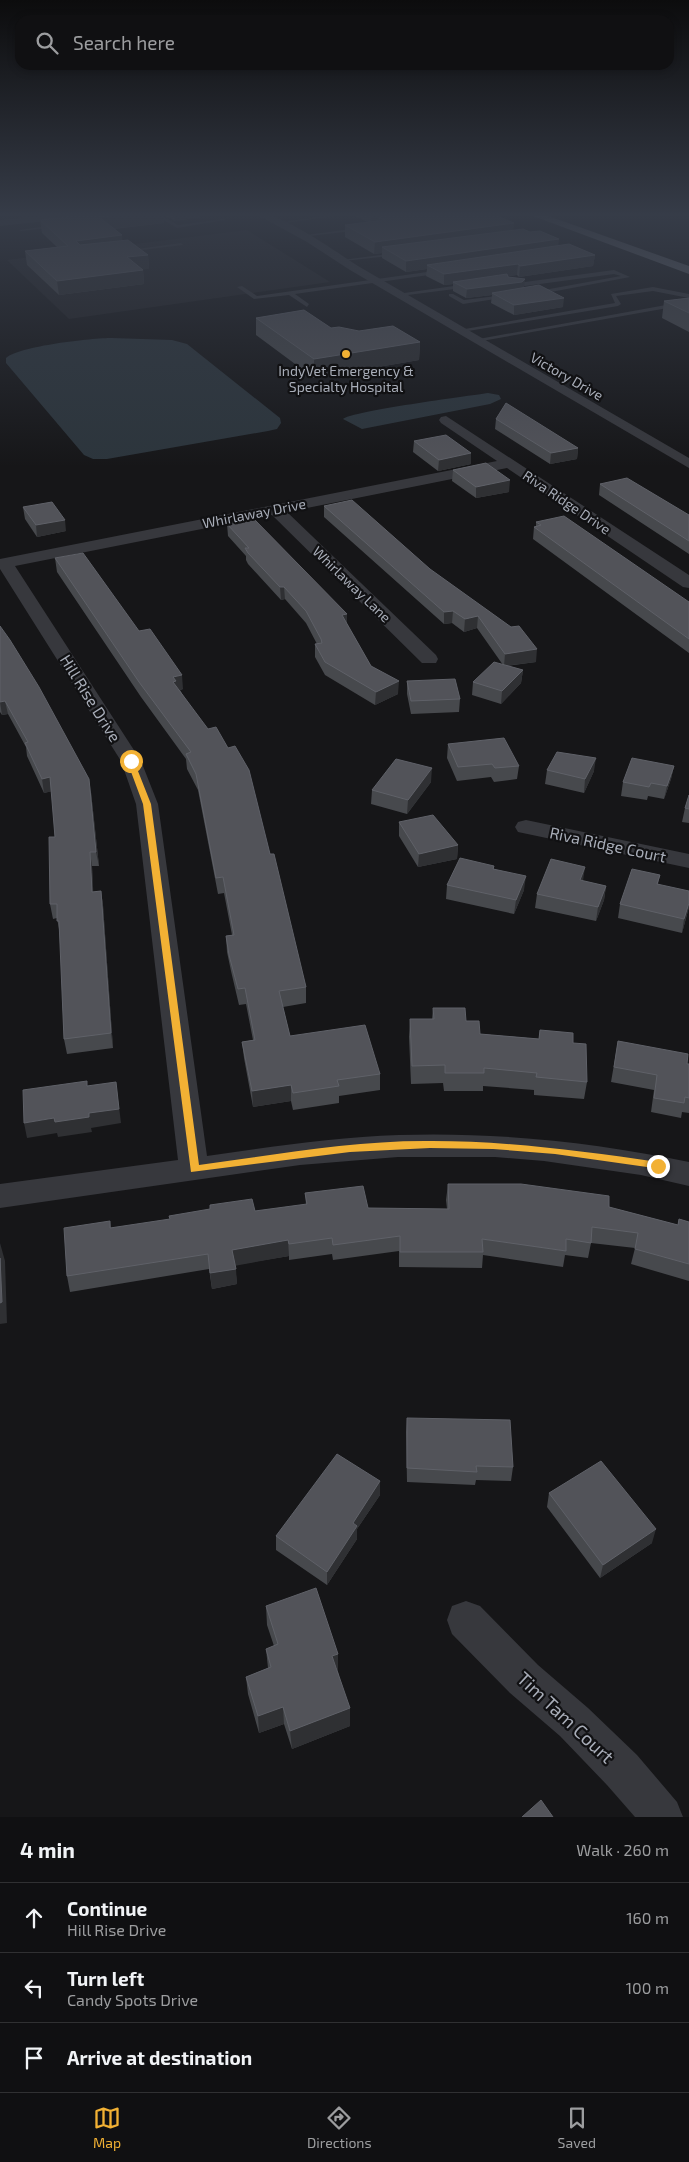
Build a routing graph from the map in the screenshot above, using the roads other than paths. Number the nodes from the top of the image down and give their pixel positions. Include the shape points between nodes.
1 (297, 298) edge
2 (411, 298) edge
3 (456, 298) edge
4 (500, 298) edge
5 (615, 298) edge
6 (307, 305) dead end
7 (680, 305) edge
8 (462, 330) junction
9 (476, 340) junction
10 (446, 420) dead end
11 (509, 462) junction
12 (689, 464) edge
13 (275, 509) junction
14 (2, 563) edge
15 (689, 583) edge
16 (429, 659) dead end
17 (526, 827) dead end
18 (689, 861) edge
19 (194, 1170) junction
20 (689, 1174) edge
21 (0, 1196) edge
22 (466, 1620) dead end
23 (662, 1817) edge

1 - 6 lane
2 - 8 street, Victory Drive
3 - 4 lane via 472,302
5 - 8 lane via 618,304
7 - 9 lane
8 - 9 street, Victory Drive
9 - 12 street, Victory Drive
10 - 11 street, Riva Ridge Drive
11 - 13 street, Whirlaway Drive
11 - 15 street, Riva Ridge Drive
13 - 14 street, Whirlaway Drive
13 - 16 street, Whirlaway Lane
14 - 19 street, Hill Rise Drive via 131,761 147,804
17 - 18 street, Riva Ridge Court
19 - 20 street via 342,1149 430,1144 555,1151 658,1166
19 - 21 street
22 - 23 street, Tim Tam Court via 524,1680 608,1756

